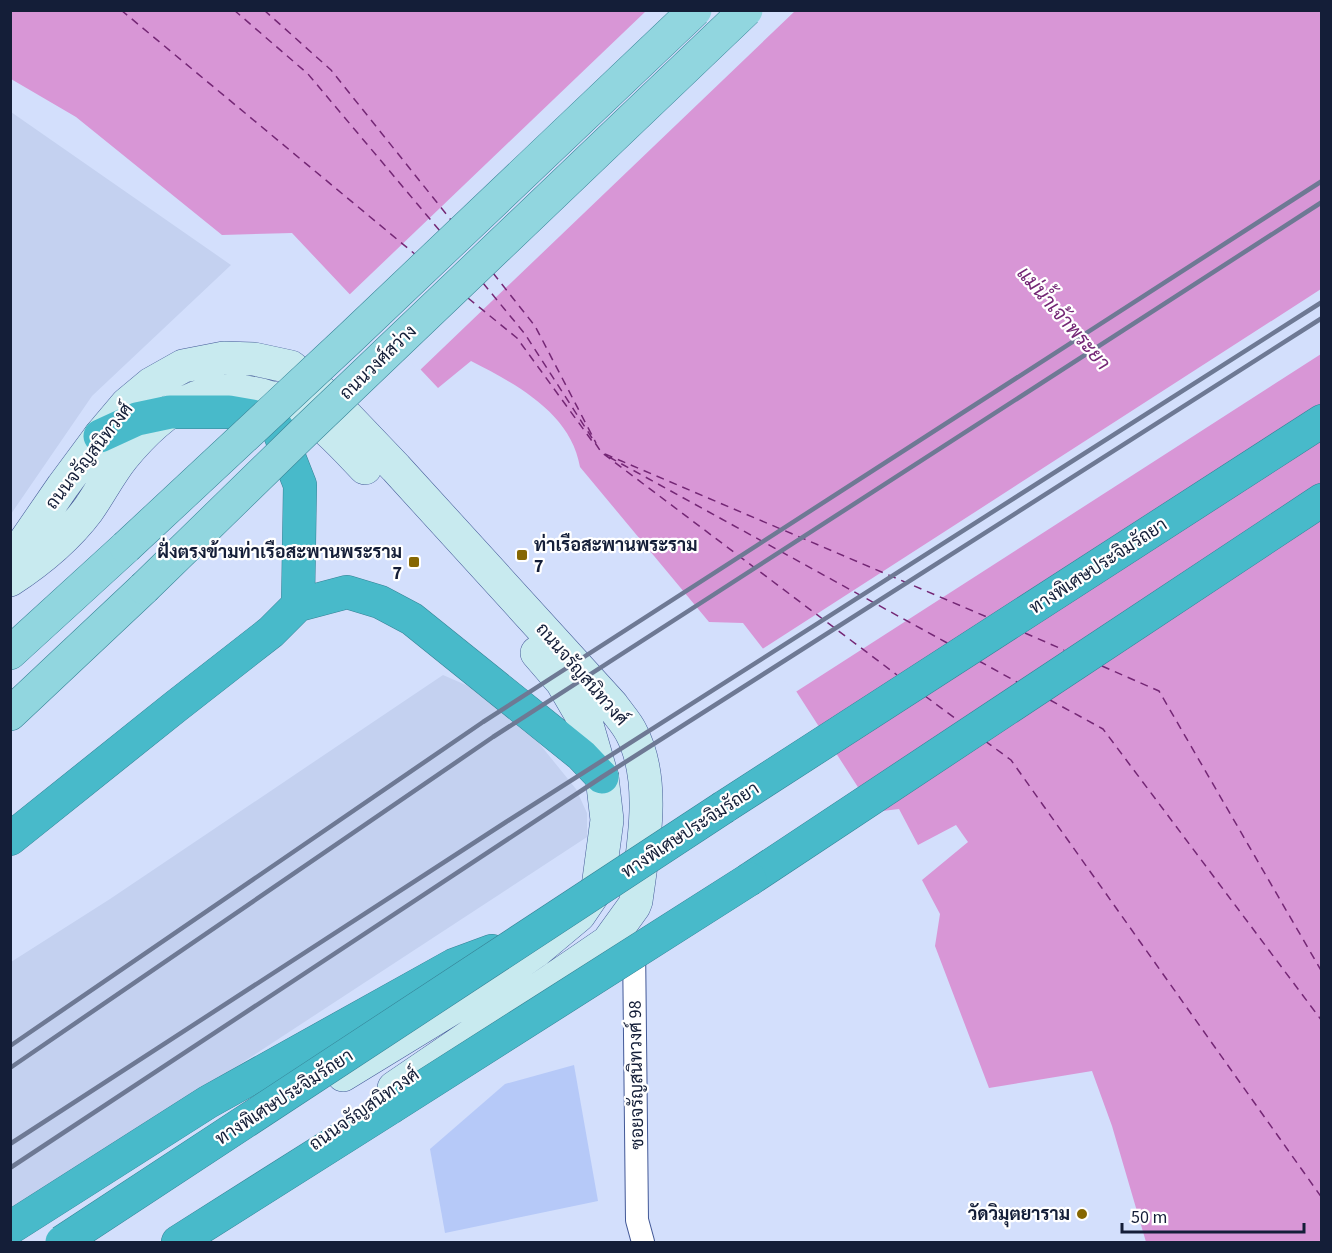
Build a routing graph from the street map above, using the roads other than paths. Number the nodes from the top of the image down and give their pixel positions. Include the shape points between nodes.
1 (695, 10) edge
2 (746, 10) edge
3 (170, 412) junction
4 (1322, 421) edge
5 (100, 436) junction
6 (1322, 500) edge
7 (10, 563) edge
8 (10, 580) edge
9 (298, 605) junction
10 (10, 653) edge
11 (10, 714) edge
12 (602, 777) junction
13 (10, 839) edge
14 (634, 906) junction
15 (530, 936) junction
16 (10, 1228) edge
17 (62, 1242) edge
18 (70, 1242) edge
19 (164, 1242) edge
20 (178, 1242) edge
21 (643, 1242) edge

1 - 10 main road, ถนนวงศ์สว่าง, bridge via 348,340
2 - 11 main road, ถนนวงศ์สว่าง, bridge
3 - 5 highway via 137,419
3 - 8 main road, ถนนจรัญสนิทวงศ์ via 122,458 87,511 40,560
3 - 9 highway via 229,412 252,416 278,429 300,485
3 - 12 main road, ถนนจรัญสนิทวงศ์ via 193,397 220,390 252,392 292,405 337,438 513,624 562,682 587,725
4 - 15 highway, ทางพิเศษประจิมรัถยา, bridge
5 - 7 main road, ถนนจรัญสนิทวงศ์
5 - 14 main road, ถนนจรัญสนิทวงศ์ via 127,404 151,384 183,366 224,358 254,359 291,367 324,393 535,619 632,733 645,772 647,824
6 - 20 highway, bridge via 750,879
9 - 12 highway via 347,592 380,602 412,619 581,755
9 - 13 highway via 271,632
12 - 18 main road, ถนนจรัญสนิทวงศ์ via 607,820 598,887 579,915 536,951 464,1001
14 - 19 main road, ถนนจรัญสนิทวงศ์ via 608,942 291,1160
14 - 21 street, ซอยจรัญสนิทวงศ์ 98 via 637,1220
15 - 16 highway, bridge via 454,965 208,1102
15 - 17 highway, ทางพิเศษประจิมรัถยา, bridge

